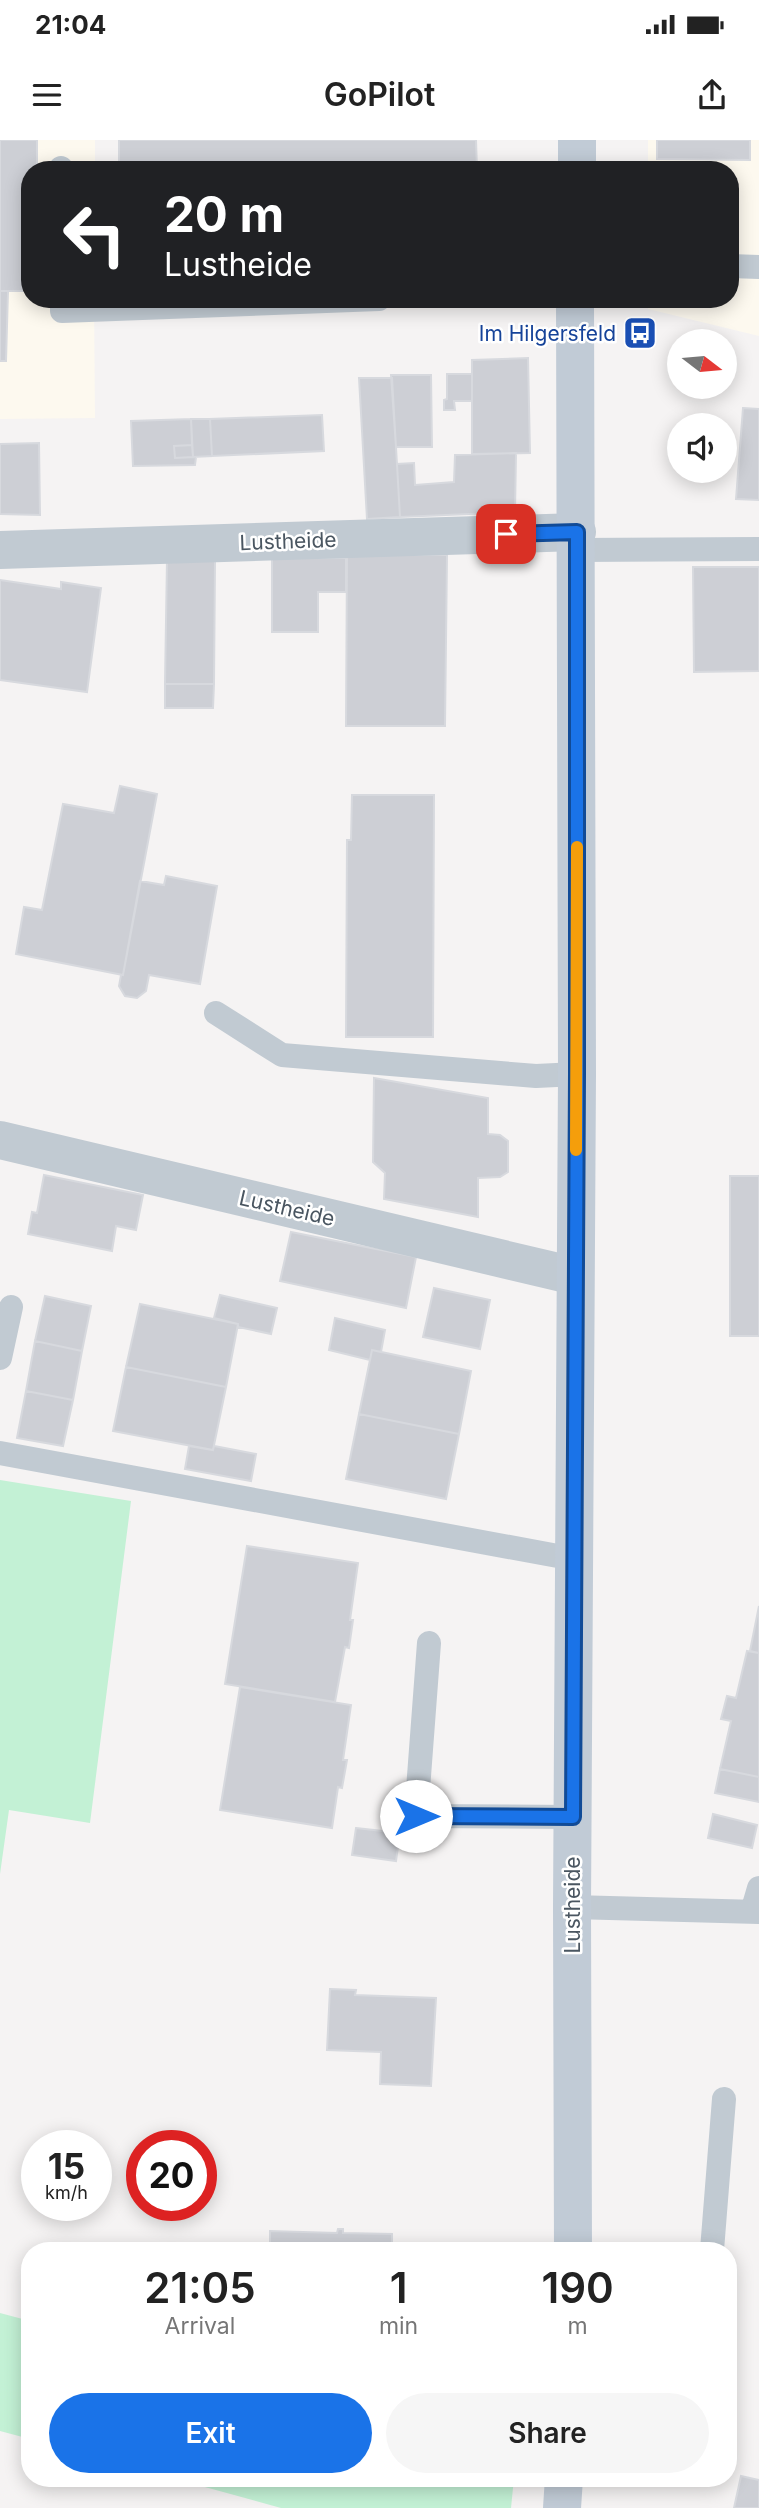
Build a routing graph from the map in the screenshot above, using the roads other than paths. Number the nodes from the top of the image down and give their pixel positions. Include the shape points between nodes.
1 (577, 140) edge
2 (577, 161) edge
3 (739, 266) edge
4 (759, 267) edge
5 (62, 308) edge
6 (141, 308) edge
7 (574, 308) edge
8 (576, 541) junction
9 (759, 549) edge
10 (0, 550) edge
11 (216, 1013) dead end
12 (577, 1074) junction
13 (0, 1140) edge
14 (575, 1276) junction
15 (10, 1307) dead end
16 (0, 1358) edge
17 (0, 1453) edge
18 (574, 1559) junction
19 (429, 1643) dead end
20 (573, 1817) junction
21 (759, 1888) edge
22 (572, 1907) junction
23 (755, 1912) edge
24 (724, 2099) dead end
25 (573, 2242) edge
26 (713, 2242) edge
27 (563, 2487) edge
28 (562, 2508) edge

1 - 2 main road
3 - 4 lane
5 - 6 lane
7 - 8 main road, Lustheide
8 - 9 lane
8 - 10 street, Lustheide
8 - 12 main road, Lustheide
11 - 12 lane via 282,1055 536,1076
12 - 14 main road, Lustheide
13 - 14 street, Lustheide
14 - 18 main road, Lustheide
15 - 16 lane
17 - 18 lane
18 - 20 main road, Lustheide
19 - 20 lane via 416,1816
20 - 22 main road, Lustheide
21 - 23 lane
22 - 23 lane
22 - 25 main road, Lustheide
24 - 26 lane
27 - 28 main road

